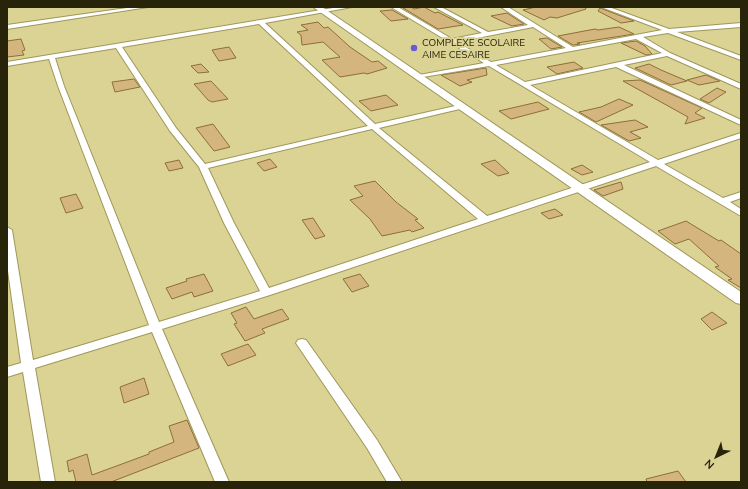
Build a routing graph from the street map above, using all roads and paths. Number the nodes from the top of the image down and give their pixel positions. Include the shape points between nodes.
1 (145, 7) edge
2 (349, 7) edge
3 (394, 7) edge
4 (437, 7) edge
5 (504, 7) edge
6 (604, 7) edge
7 (320, 9) edge
8 (261, 22) junction
9 (535, 25) junction
10 (741, 25) edge
11 (7, 27) edge
12 (668, 32) junction
13 (487, 34) junction
14 (638, 37) junction
15 (452, 41) junction
16 (118, 46) junction
17 (572, 49) junction
18 (668, 54) junction
19 (52, 57) junction
20 (741, 58) edge
21 (7, 64) edge
22 (490, 64) junction
23 (618, 65) junction
24 (419, 77) junction
25 (523, 84) junction
26 (741, 86) edge
27 (461, 106) junction
28 (741, 123) edge
29 (375, 128) junction
30 (741, 135) edge
31 (656, 163) junction
32 (203, 167) junction
33 (580, 189) junction
34 (741, 195) edge
35 (722, 202) junction
36 (741, 213) edge
37 (484, 219) junction
38 (7, 230) edge
39 (266, 293) junction
40 (741, 299) edge
41 (156, 328) junction
42 (302, 343) dead end
43 (28, 366) junction
44 (7, 372) edge
45 (48, 482) edge
46 (222, 482) edge
47 (395, 482) edge

1 - 11 street
2 - 7 street
3 - 15 street
4 - 13 street
5 - 9 street
6 - 12 street
7 - 8 street
7 - 24 main road
8 - 16 street
8 - 29 street
9 - 13 street
9 - 17 street
10 - 12 street
12 - 14 street
12 - 20 street
13 - 15 street
14 - 17 street
14 - 18 street
15 - 22 street
16 - 19 street
16 - 32 street via 173,129
17 - 22 street
18 - 23 street
18 - 26 street
19 - 21 street
19 - 41 street
22 - 24 street
22 - 25 street
23 - 25 street
23 - 28 street
24 - 27 main road
25 - 31 street
27 - 29 street
27 - 33 main road
29 - 32 street
29 - 37 street
30 - 31 street
31 - 33 street
31 - 35 street
32 - 39 street
33 - 37 street
33 - 40 main road
34 - 35 street
35 - 36 street
37 - 39 street
38 - 43 street
39 - 41 street
41 - 43 street
41 - 46 street
42 - 47 street via 372,444
43 - 44 street
43 - 45 street

